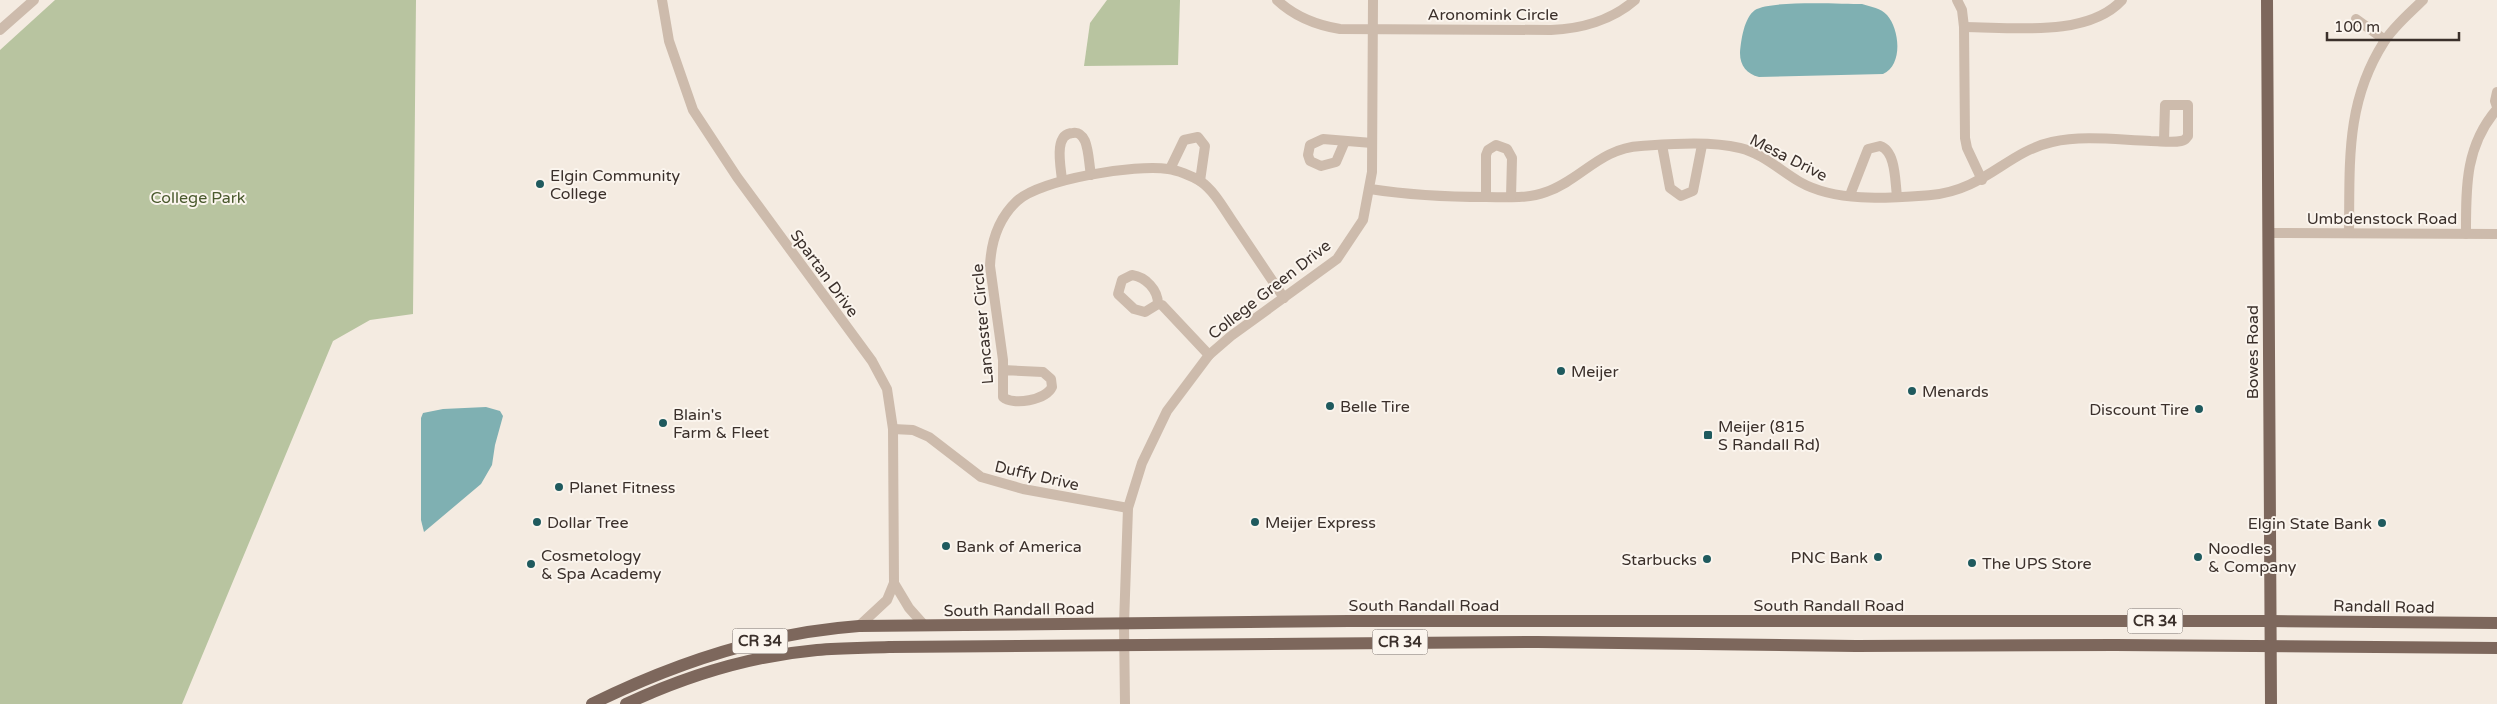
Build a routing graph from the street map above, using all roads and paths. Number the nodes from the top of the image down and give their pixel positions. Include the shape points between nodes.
1 (34, 0) edge
2 (662, 0) edge
3 (1277, 0) edge
4 (1373, 0) edge
5 (1635, 0) edge
6 (1957, 0) edge
7 (2122, 0) edge
8 (2267, 0) edge
9 (2423, 0) edge
10 (2356, 19) dead end
11 (1964, 27) junction
12 (1373, 29) junction
13 (0, 30) edge
14 (2385, 40) junction
15 (2497, 92) edge
16 (2497, 108) edge
17 (1345, 141) dead end
18 (2164, 141) dead end
19 (1372, 143) junction
20 (1662, 145) junction
21 (1702, 145) junction
22 (1170, 169) junction
23 (1091, 175) junction
24 (1062, 180) junction
25 (1982, 180) junction
26 (1200, 181) junction
27 (1370, 189) junction
28 (1850, 195) junction
29 (1896, 196) junction
30 (1486, 197) junction
31 (1511, 197) junction
32 (2268, 233) junction
33 (2349, 233) junction
34 (2466, 234) junction
35 (2497, 234) edge
36 (1284, 298) junction
37 (1158, 304) dead end
38 (1209, 355) junction
39 (1003, 370) junction
40 (893, 429) junction
41 (1128, 508) junction
42 (894, 583) junction
43 (2270, 621) junction
44 (2497, 623) edge
45 (1124, 624) junction
46 (859, 626) junction
47 (925, 626) junction
48 (1124, 646) junction
49 (2270, 646) junction
50 (2497, 648) edge
51 (592, 704) edge
52 (626, 704) edge
53 (1125, 704) edge
54 (2271, 704) edge

1 - 13 street
2 - 40 street, Spartan Drive via 669,41 693,110 737,177 872,361 887,389
3 - 12 street, Aronomink Circle via 1288,10 1317,24 1340,29
4 - 12 street, College Green Drive
5 - 12 street, Aronomink Circle via 1606,18 1570,29
6 - 11 street
7 - 11 street via 2099,17 2069,26
8 - 32 main road, Bowes Road
9 - 14 street
10 - 14 street
11 - 25 street via 1964,129 1967,148
12 - 19 street, College Green Drive
14 - 33 street via 2361,88 2354,114 2350,144
15 - 16 street
16 - 34 street via 2478,135 2471,153 2466,181
17 - 19 street
18 - 25 street, Mesa Drive via 2050,142
19 - 27 street, College Green Drive
20 - 21 street, Mesa Drive
20 - 21 street via 1670,188 1681,196 1693,191
20 - 31 street, Mesa Drive via 1623,148 1547,192
21 - 28 street, Mesa Drive via 1742,148 1815,189
22 - 23 street, Lancaster Circle via 1148,167
22 - 26 street, Lancaster Circle
22 - 26 street via 1184,140 1198,137 1205,146
23 - 24 street, Lancaster Circle
23 - 24 street via 1082,135 1069,133 1060,146
24 - 39 street, Lancaster Circle via 1031,192 1016,202 1003,218 992,244 990,266
25 - 29 street, Mesa Drive via 1945,193
26 - 36 street, Lancaster Circle via 1218,200
27 - 30 street, Mesa Drive via 1428,196
27 - 36 street, College Green Drive via 1362,220 1337,259
28 - 29 street, Mesa Drive
28 - 29 street via 1868,149 1880,146 1888,151 1892,161
30 - 31 street, Mesa Drive
30 - 31 street via 1486,155 1496,145 1507,148 1512,158
32 - 33 street, Umbdenstock Road
32 - 43 main road, Bowes Road
33 - 34 street, Umbdenstock Road
34 - 35 street, Umbdenstock Road
36 - 38 street, College Green Drive
37 - 38 street
38 - 41 street, College Green Drive via 1166,411 1142,464
39 - 39 street, Lancaster Circle via 1043,372 1051,379 1050,391 1044,396 1008,401 1003,397
40 - 41 street, Duffy Drive via 912,430 929,437 982,477 1023,489
40 - 42 street, Spartan Drive
41 - 45 street, College Green Drive
42 - 46 street, Spartan Drive via 887,600
42 - 47 street
43 - 44 main road, Randall Road / CR 34
43 - 45 main road, South Randall Road / CR 34
43 - 49 main road, Bowes Road
45 - 47 main road, South Randall Road / CR 34
45 - 48 street, College Green Drive
46 - 47 main road, South Randall Road / CR 34
46 - 51 main road, South Randall Road / CR 34 via 779,637 719,651 646,678
48 - 49 main road, CR 34 via 1538,642
48 - 52 main road, CR 34 via 932,646 817,650 748,661 690,677
48 - 53 street, College Green Drive
49 - 50 main road, CR 34
49 - 54 main road, Bowes Road

